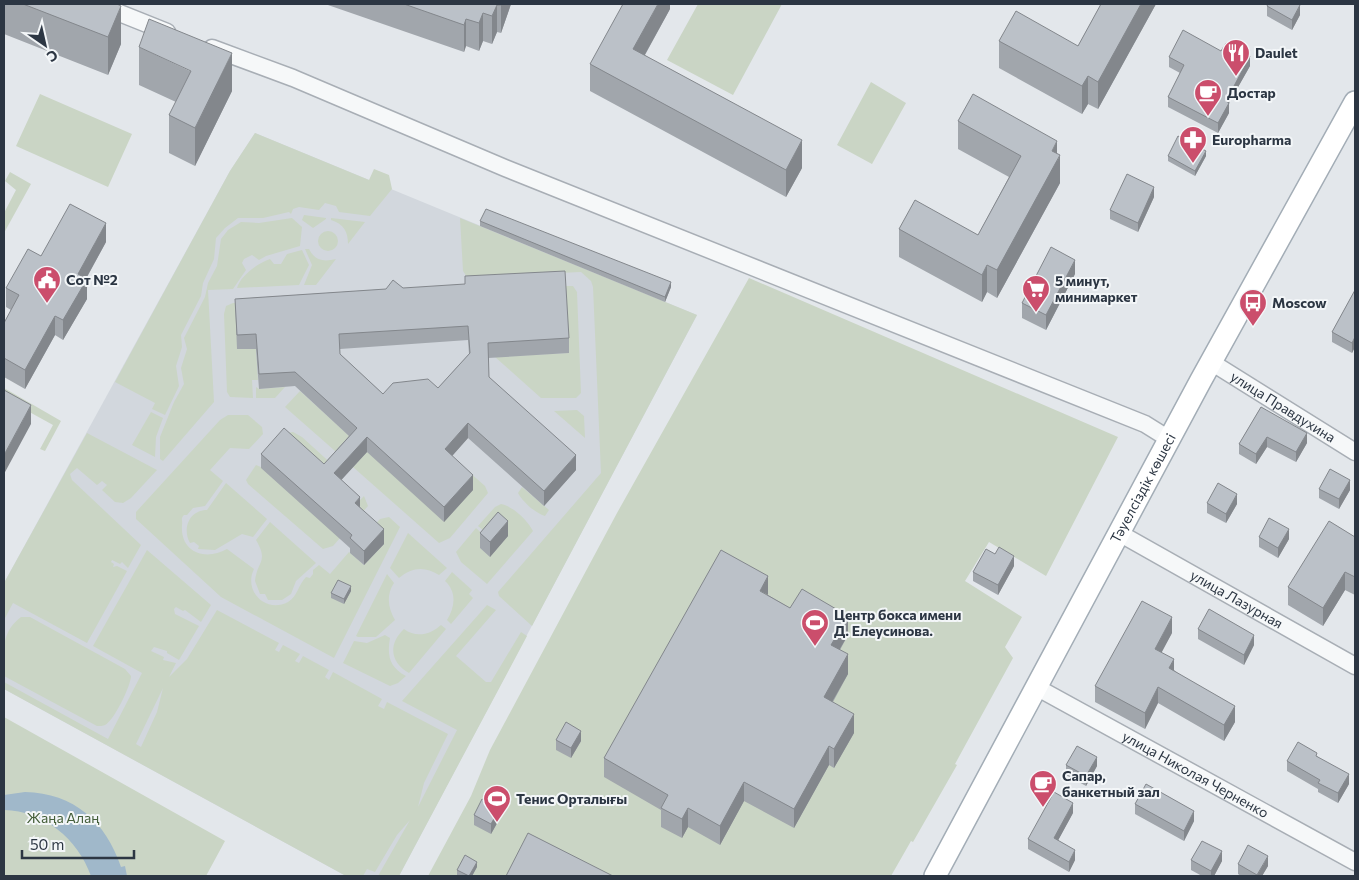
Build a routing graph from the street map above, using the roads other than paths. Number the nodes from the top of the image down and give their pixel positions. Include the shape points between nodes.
1 (97, 4) edge
2 (178, 36) edge
3 (196, 42) edge
4 (1355, 102) edge
5 (1211, 362) junction
6 (1169, 439) junction
7 (1355, 452) edge
8 (1119, 533) junction
9 (1355, 666) edge
10 (1036, 687) junction
11 (1355, 862) edge
12 (935, 876) edge

1 - 2 street
3 - 6 street via 293,78 504,168 1145,424
4 - 5 main road, Тәуелсіздік көшесі
5 - 6 main road, Тәуелсіздік көшесі
5 - 7 street, улица Правдухина
6 - 8 main road, Тәуелсіздік көшесі
8 - 9 street, улица Лазурная
8 - 10 main road, Тәуелсіздік көшесі
10 - 11 street, улица Николая Черненко
10 - 12 main road, Тәуелсіздік көшесі

